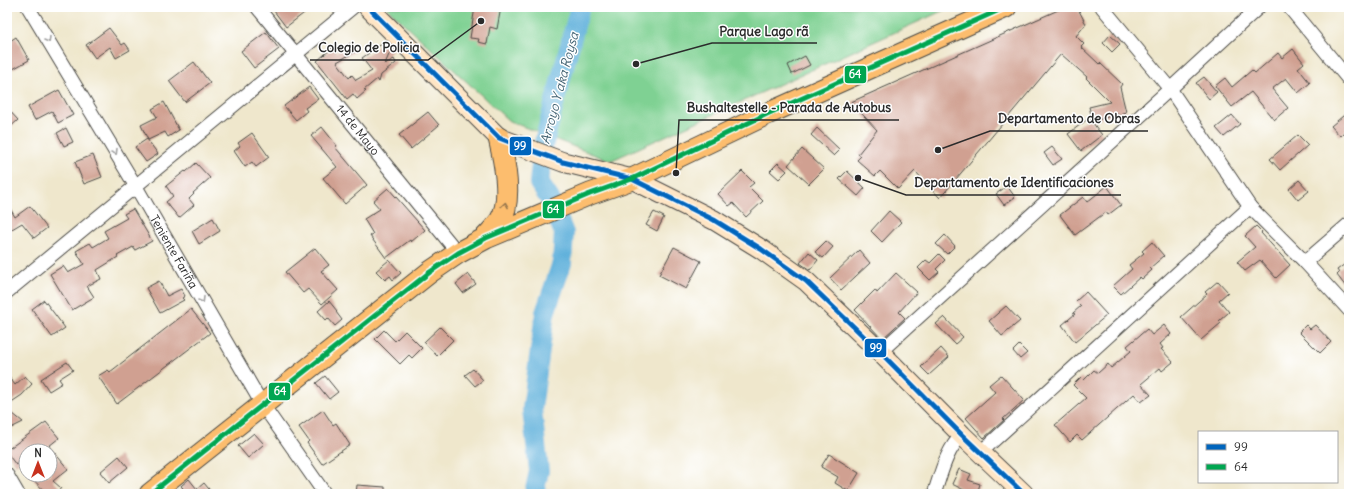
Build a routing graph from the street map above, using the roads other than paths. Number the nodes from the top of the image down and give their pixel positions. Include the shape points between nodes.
1 (28, 7) edge
2 (257, 7) edge
3 (353, 7) edge
4 (368, 7) edge
5 (1006, 7) edge
6 (1102, 7) edge
7 (1259, 7) edge
8 (1289, 7) edge
9 (294, 54) junction
10 (1349, 80) edge
11 (1170, 89) junction
12 (499, 138) junction
13 (632, 179) junction
14 (135, 185) junction
15 (1250, 207) junction
16 (1349, 224) edge
17 (486, 238) junction
18 (458, 253) junction
19 (1305, 262) junction
20 (7, 292) edge
21 (1349, 310) edge
22 (880, 352) junction
23 (262, 404) junction
24 (962, 435) junction
25 (981, 452) junction
26 (7, 475) edge
27 (18, 494) edge
28 (150, 494) edge
29 (325, 494) edge
30 (934, 494) edge
31 (1024, 494) edge

1 -> 14 street, Teniente Fariña
2 - 9 street, 14 de Mayo
3 - 9 street
4 - 12 street
5 - 13 main road via 767,114
6 - 11 street
7 - 11 street
8 - 10 street
9 - 14 street
9 - 18 street, 14 de Mayo
11 - 15 street
11 - 22 street
12 - 13 street via 563,162
17 -> 12 main road via 501,220 505,208 506,170
13 - 17 main road
13 - 22 street via 714,220 761,249 806,281
14 - 20 street
14 -> 23 street, Teniente Fariña
15 - 19 street
15 - 25 street
16 - 19 street
17 - 18 main road
18 - 23 main road via 430,272
19 - 21 street
22 - 24 street
23 - 28 main road
23 - 29 street, Teniente Fariña
24 - 25 street
24 - 30 street via 955,441
25 - 31 street
26 - 27 street

